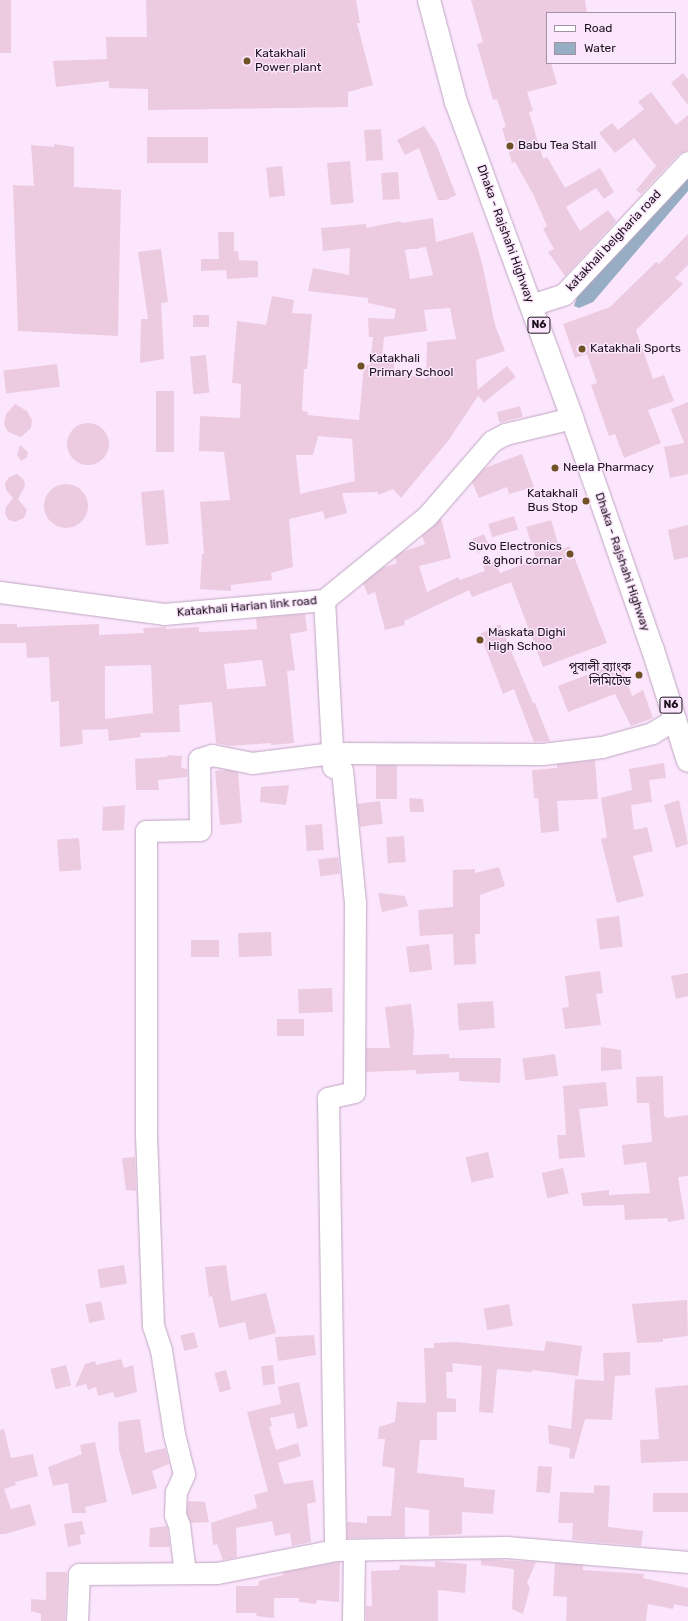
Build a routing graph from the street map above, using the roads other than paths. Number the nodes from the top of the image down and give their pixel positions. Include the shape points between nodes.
1 (429, 0) edge
2 (688, 162) edge
3 (531, 304) junction
4 (572, 418) junction
5 (0, 592) edge
6 (324, 600) junction
7 (675, 719) junction
8 (332, 754) junction
9 (688, 761) edge
10 (345, 1550) junction
11 (688, 1562) edge
12 (185, 1573) junction
13 (76, 1621) edge
14 (353, 1621) edge

1 - 3 highway, Dhaka - Rajshahi Highway / N6 via 456,102
2 - 3 street, katakhali belgharia road via 564,294
3 - 4 highway, Dhaka - Rajshahi Highway / N6
4 - 6 street, Katakhali Harian link road via 505,434 492,441 427,516
4 - 7 highway, Dhaka - Rajshahi Highway / N6
5 - 6 street, Katakhali Harian link road via 164,614
6 - 8 street
7 - 8 street via 652,733 602,747 542,754
7 - 9 highway, Dhaka - Rajshahi Highway / N6
8 - 10 street via 333,768 342,770 355,902 354,1092 328,1098
8 - 12 street via 252,763 212,755 199,759 200,830 146,831 146,1131 153,1326 161,1350 174,1434 184,1474 176,1492 175,1515 179,1525
10 - 11 street via 506,1547
10 - 12 street via 216,1573
10 - 14 street
12 - 13 street via 79,1574

